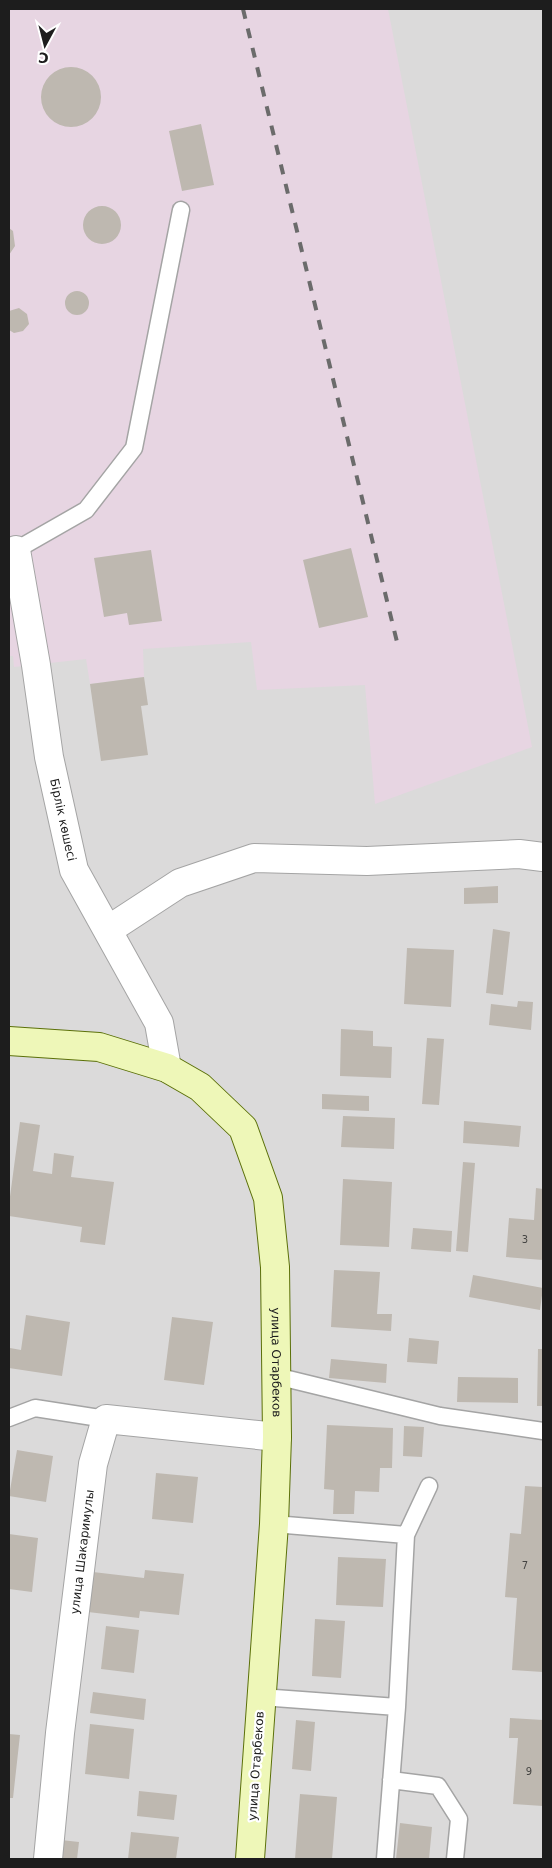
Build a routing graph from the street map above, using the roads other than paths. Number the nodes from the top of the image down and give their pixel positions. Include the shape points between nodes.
1 (181, 210) dead end
2 (13, 551) edge
3 (543, 857) edge
4 (108, 930) junction
5 (9, 1041) edge
6 (167, 1068) junction
7 (276, 1376) junction
8 (9, 1418) edge
9 (106, 1419) junction
10 (543, 1431) edge
11 (277, 1437) junction
12 (429, 1486) dead end
13 (274, 1524) junction
14 (406, 1535) junction
15 (261, 1697) junction
16 (397, 1706) junction
17 (391, 1780) junction
18 (48, 1859) edge
19 (250, 1859) edge
20 (385, 1859) edge
21 (455, 1859) edge

1 - 2 lane via 134,448 86,510
2 - 4 street, Бірлік көшесі via 36,664 49,757 74,870
3 - 4 street via 519,854 367,861 254,858 180,883
4 - 6 street, Бірлік көшесі via 159,1023
5 - 6 main road, улица Отарбеков via 99,1047
6 - 7 main road, улица Отарбеков via 200,1087 243,1128 268,1198 275,1268
7 - 10 lane via 440,1416
7 - 11 main road, улица Отарбеков
8 - 9 lane via 35,1408
9 - 11 street
9 - 18 street, улица Шакаримулы via 93,1464
11 - 13 main road, улица Отарбеков
12 - 14 lane
13 - 14 lane
13 - 15 main road, улица Отарбеков
14 - 16 lane
15 - 16 lane
15 - 19 main road, улица Отарбеков
16 - 17 lane
17 - 20 lane
17 - 21 lane via 438,1786 459,1819

